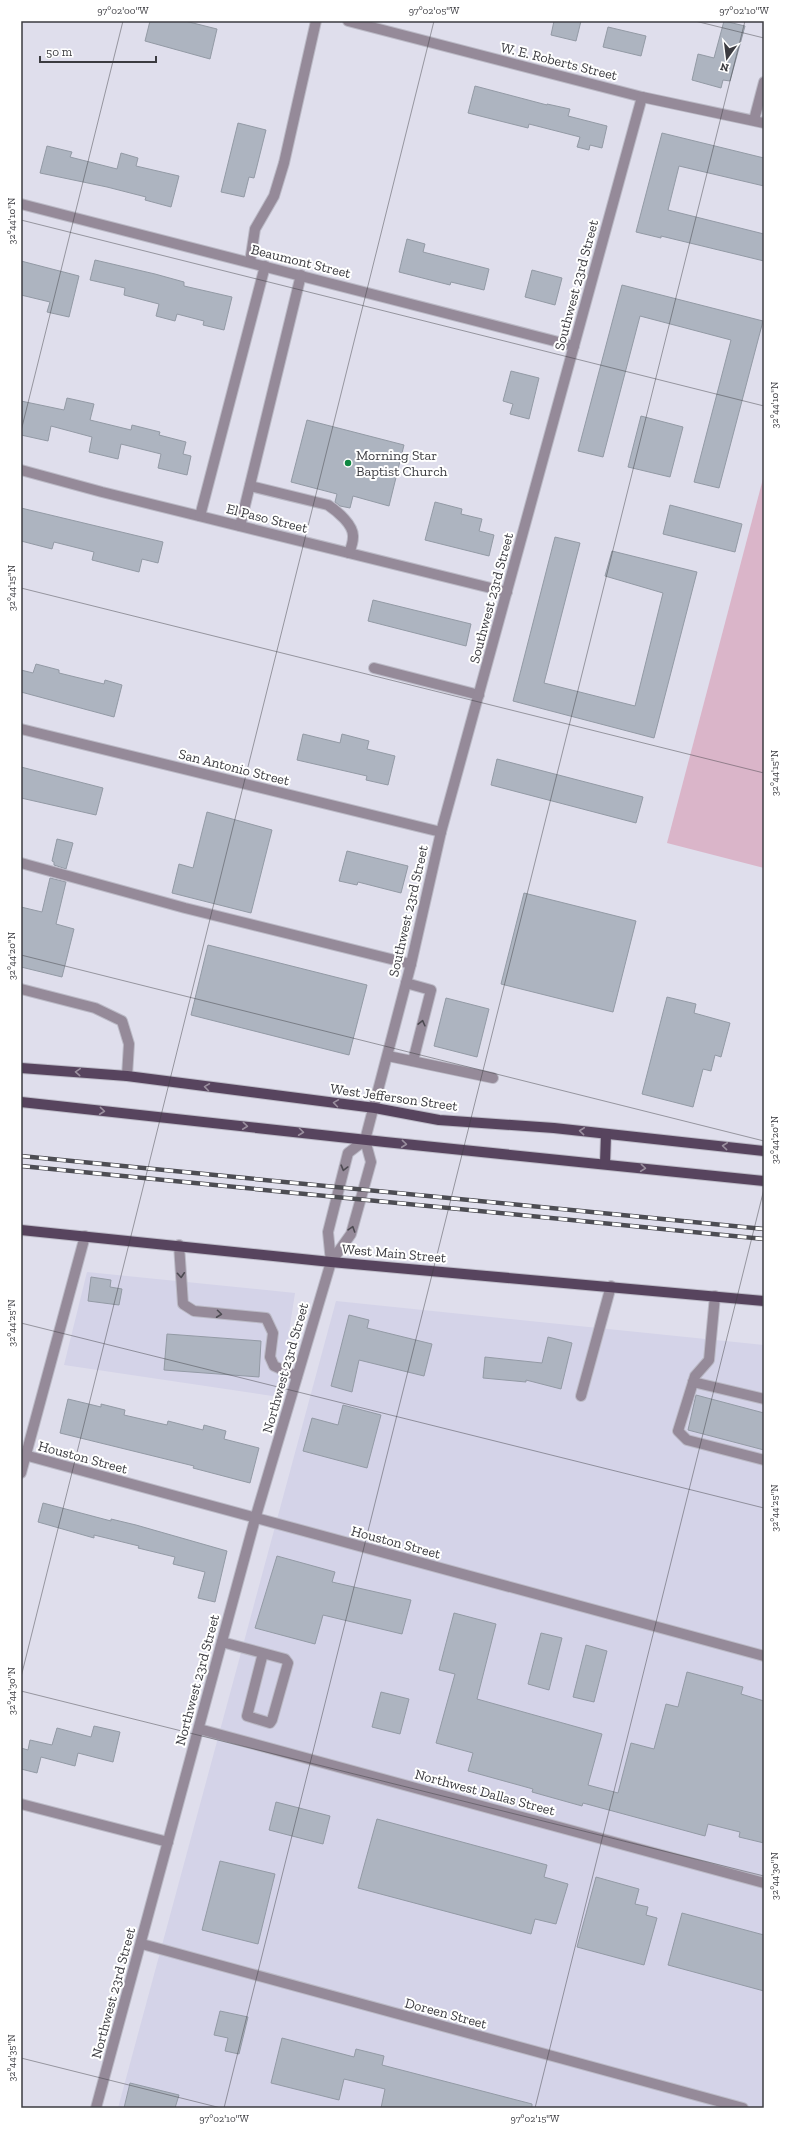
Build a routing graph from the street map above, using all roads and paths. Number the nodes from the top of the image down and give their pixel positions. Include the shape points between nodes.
1 (316, 21) edge
2 (348, 21) edge
3 (764, 82) edge
4 (642, 96) junction
5 (759, 121) edge
6 (21, 204) edge
7 (250, 262) junction
8 (265, 266) junction
9 (301, 275) junction
10 (574, 346) junction
11 (21, 470) edge
12 (250, 486) junction
13 (200, 516) junction
14 (240, 526) junction
15 (350, 553) junction
16 (507, 592) junction
17 (374, 668) dead end
18 (479, 695) junction
19 (21, 728) edge
20 (441, 832) junction
21 (21, 863) edge
22 (411, 964) junction
23 (406, 983) junction
24 (21, 989) edge
25 (388, 1056) junction
26 (413, 1061) junction
27 (21, 1068) edge
28 (127, 1076) junction
29 (493, 1078) dead end
30 (21, 1102) edge
31 (375, 1108) junction
32 (606, 1134) junction
33 (365, 1140) junction
34 (764, 1151) edge
35 (605, 1164) junction
36 (764, 1181) edge
37 (21, 1230) edge
38 (85, 1236) junction
39 (179, 1246) junction
40 (331, 1262) junction
41 (611, 1286) junction
42 (715, 1296) junction
43 (764, 1301) edge
44 (297, 1376) junction
45 (693, 1382) junction
46 (581, 1396) dead end
47 (764, 1399) edge
48 (23, 1455) edge
49 (764, 1460) edge
50 (21, 1473) edge
51 (255, 1519) junction
52 (222, 1642) junction
53 (263, 1653) junction
54 (764, 1656) edge
55 (199, 1729) junction
56 (21, 1804) edge
57 (168, 1842) junction
58 (764, 1883) edge
59 (142, 1944) junction
60 (96, 2108) edge
61 (743, 2108) edge

1 - 7 street via 284,163 274,196 255,229
2 - 4 street, W. E. Roberts Street
3 - 5 street
4 - 5 street, W. E. Roberts Street
4 - 10 street, Southwest 23rd Street
6 - 7 street, Beaumont Street
7 - 8 street, Beaumont Street
8 - 9 street, Beaumont Street
8 - 13 street
9 - 10 street, Beaumont Street
9 - 12 street
10 - 16 street, Southwest 23rd Street
11 - 13 street, El Paso Street
12 - 14 street
12 - 15 street via 328,505 335,509 351,528 354,537
13 - 14 street, El Paso Street
14 - 15 street, El Paso Street
15 - 16 street, El Paso Street
16 - 18 street, Southwest 23rd Street
17 - 18 street
18 - 20 street, Southwest 23rd Street
19 - 20 street, San Antonio Street
20 - 22 street, Southwest 23rd Street
21 - 22 street via 185,908
22 - 23 street, Southwest 23rd Street
23 - 25 street, Southwest 23rd Street
26 -> 23 street via 431,990
24 - 28 street via 95,1008 122,1021 129,1044
25 - 26 street
25 - 31 street, Southwest 23rd Street
26 - 29 street
28 -> 27 main road, West Jefferson Street
31 -> 28 main road, West Jefferson Street
30 -> 33 main road
32 -> 31 main road, West Jefferson Street via 439,1120
31 - 33 street
34 -> 32 main road, West Jefferson Street
32 - 35 main road
33 -> 35 main road
40 -> 33 street, Northwest 23rd Street via 351,1234 371,1162
33 -> 40 street, Northwest 23rd Street via 348,1153 328,1232
35 -> 36 main road
37 - 38 main road, West Main Street
38 - 39 main road, West Main Street
38 - 48 street
39 - 40 main road, West Main Street
39 -> 44 street via 182,1304 194,1311 266,1318 273,1333 270,1357 274,1366
40 - 41 main road, West Main Street
40 - 44 street, Northwest 23rd Street
41 - 42 main road, West Main Street
41 - 46 street
42 - 43 main road, West Main Street
42 - 45 street via 709,1360
44 - 51 street, Northwest 23rd Street
45 - 47 street
45 - 49 street via 678,1431 686,1440
48 - 50 street
48 - 51 street, Houston Street
51 - 52 street, Northwest 23rd Street
51 - 54 street, Houston Street
52 - 53 street
52 - 55 street, Northwest 23rd Street
53 - 53 street via 285,1658 288,1663 270,1723 247,1716
55 - 57 street, Northwest 23rd Street
55 - 58 street, Northwest Dallas Street
56 - 57 street
57 - 59 street, Northwest 23rd Street
59 - 60 street, Northwest 23rd Street
59 - 61 street, Doreen Street

